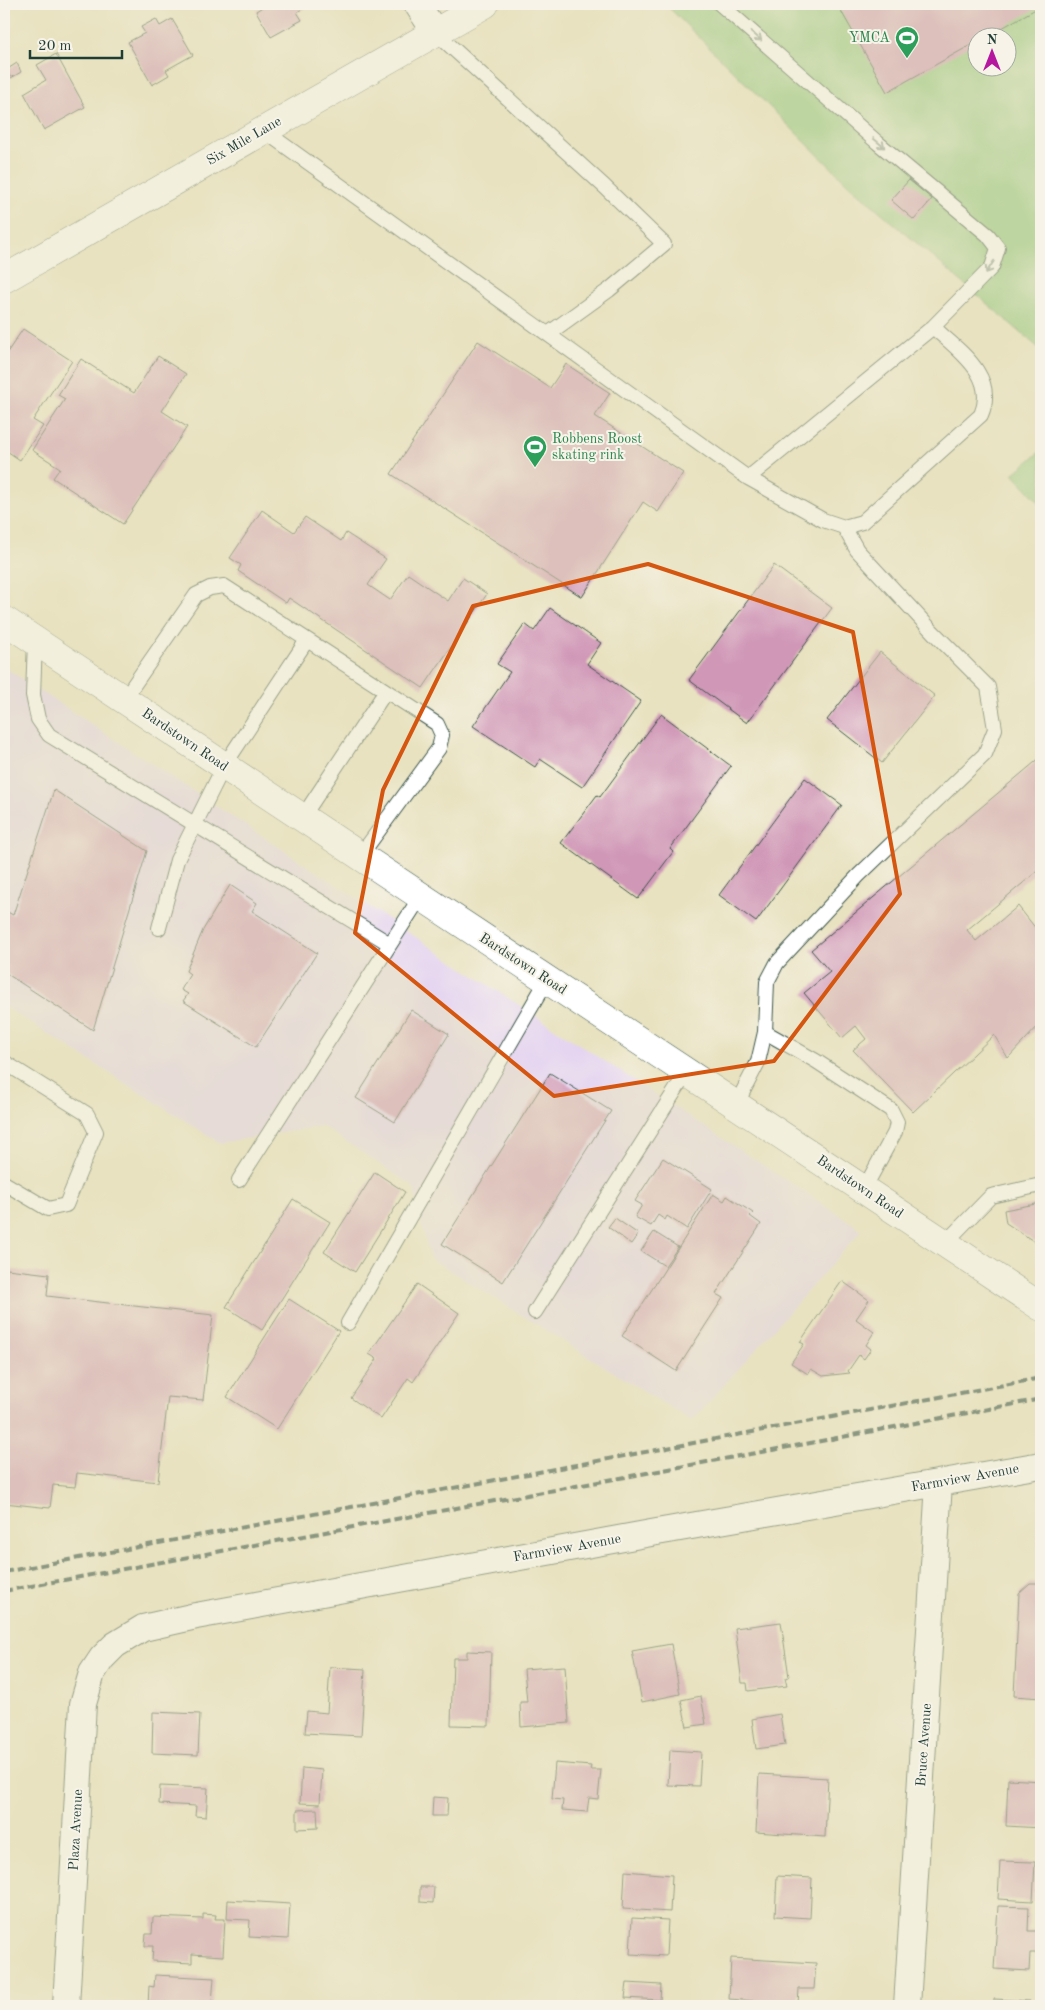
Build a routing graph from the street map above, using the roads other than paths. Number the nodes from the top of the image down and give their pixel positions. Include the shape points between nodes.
1 (417, 4) edge
2 (485, 4) edge
3 (720, 4) edge
4 (435, 32) junction
5 (263, 130) junction
6 (4, 279) edge
7 (933, 327) junction
8 (548, 334) junction
9 (748, 478) junction
10 (844, 527) junction
11 (4, 620) edge
12 (307, 640) junction
13 (35, 641) junction
14 (386, 691) junction
15 (124, 699) junction
16 (224, 766) junction
17 (302, 818) junction
18 (194, 824) junction
19 (360, 856) junction
20 (421, 896) junction
21 (159, 928) dead end
22 (390, 944) junction
23 (547, 980) junction
24 (765, 1032) junction
25 (5, 1068) edge
26 (687, 1072) junction
27 (736, 1105) junction
28 (239, 1180) dead end
29 (4, 1183) edge
30 (1041, 1185) edge
31 (864, 1189) junction
32 (944, 1243) junction
33 (1041, 1307) edge
34 (535, 1312) dead end
35 (348, 1323) dead end
36 (1041, 1465) edge
37 (939, 1483) junction
38 (102, 1658) joint
39 (66, 2006) edge
40 (907, 2006) edge

1 - 4 street
2 - 4 main road, Six Mile Lane
3 -> 7 lane via 988,235 998,248 992,267
4 - 5 main road, Six Mile Lane
4 - 8 lane via 664,244 609,290
5 - 6 main road, Six Mile Lane
5 - 8 lane
7 - 9 lane
7 - 10 lane via 977,368 986,403 980,414 862,522
8 - 9 lane
9 - 10 lane via 823,520
10 - 24 lane via 857,550 988,686 995,729 985,754 858,876 777,963 767,982
11 - 13 main road, Bardstown Road
12 - 14 lane
12 - 15 lane via 224,586 210,588 196,595
12 - 16 lane
13 - 15 main road, Bardstown Road
13 - 18 lane via 33,695 38,719 49,735
14 - 17 lane
14 - 19 lane via 437,724 442,735 439,748
15 - 16 main road, Bardstown Road
16 - 17 main road, Bardstown Road
16 - 18 lane
17 - 19 main road, Bardstown Road
18 - 21 lane via 177,860
18 - 22 lane
19 - 20 main road, Bardstown Road
20 - 22 lane
20 - 23 main road, Bardstown Road
22 - 28 lane
23 - 26 main road, Bardstown Road
23 - 35 lane
24 - 27 lane via 758,1062
24 - 31 lane via 892,1110 897,1122 895,1132
25 - 29 lane via 87,1114 96,1132 66,1205 48,1209
26 - 27 main road, Bardstown Road
26 - 34 lane
27 - 31 main road, Bardstown Road
30 - 32 lane via 991,1196
31 - 32 main road, Bardstown Road
32 - 33 main road, Bardstown Road
36 - 37 street, Farmview Avenue
37 - 38 street, Farmview Avenue via 196,1616 143,1628 115,1645
37 - 40 street, Bruce Avenue
38 - 39 street, Plaza Avenue via 92,1673 83,1704

